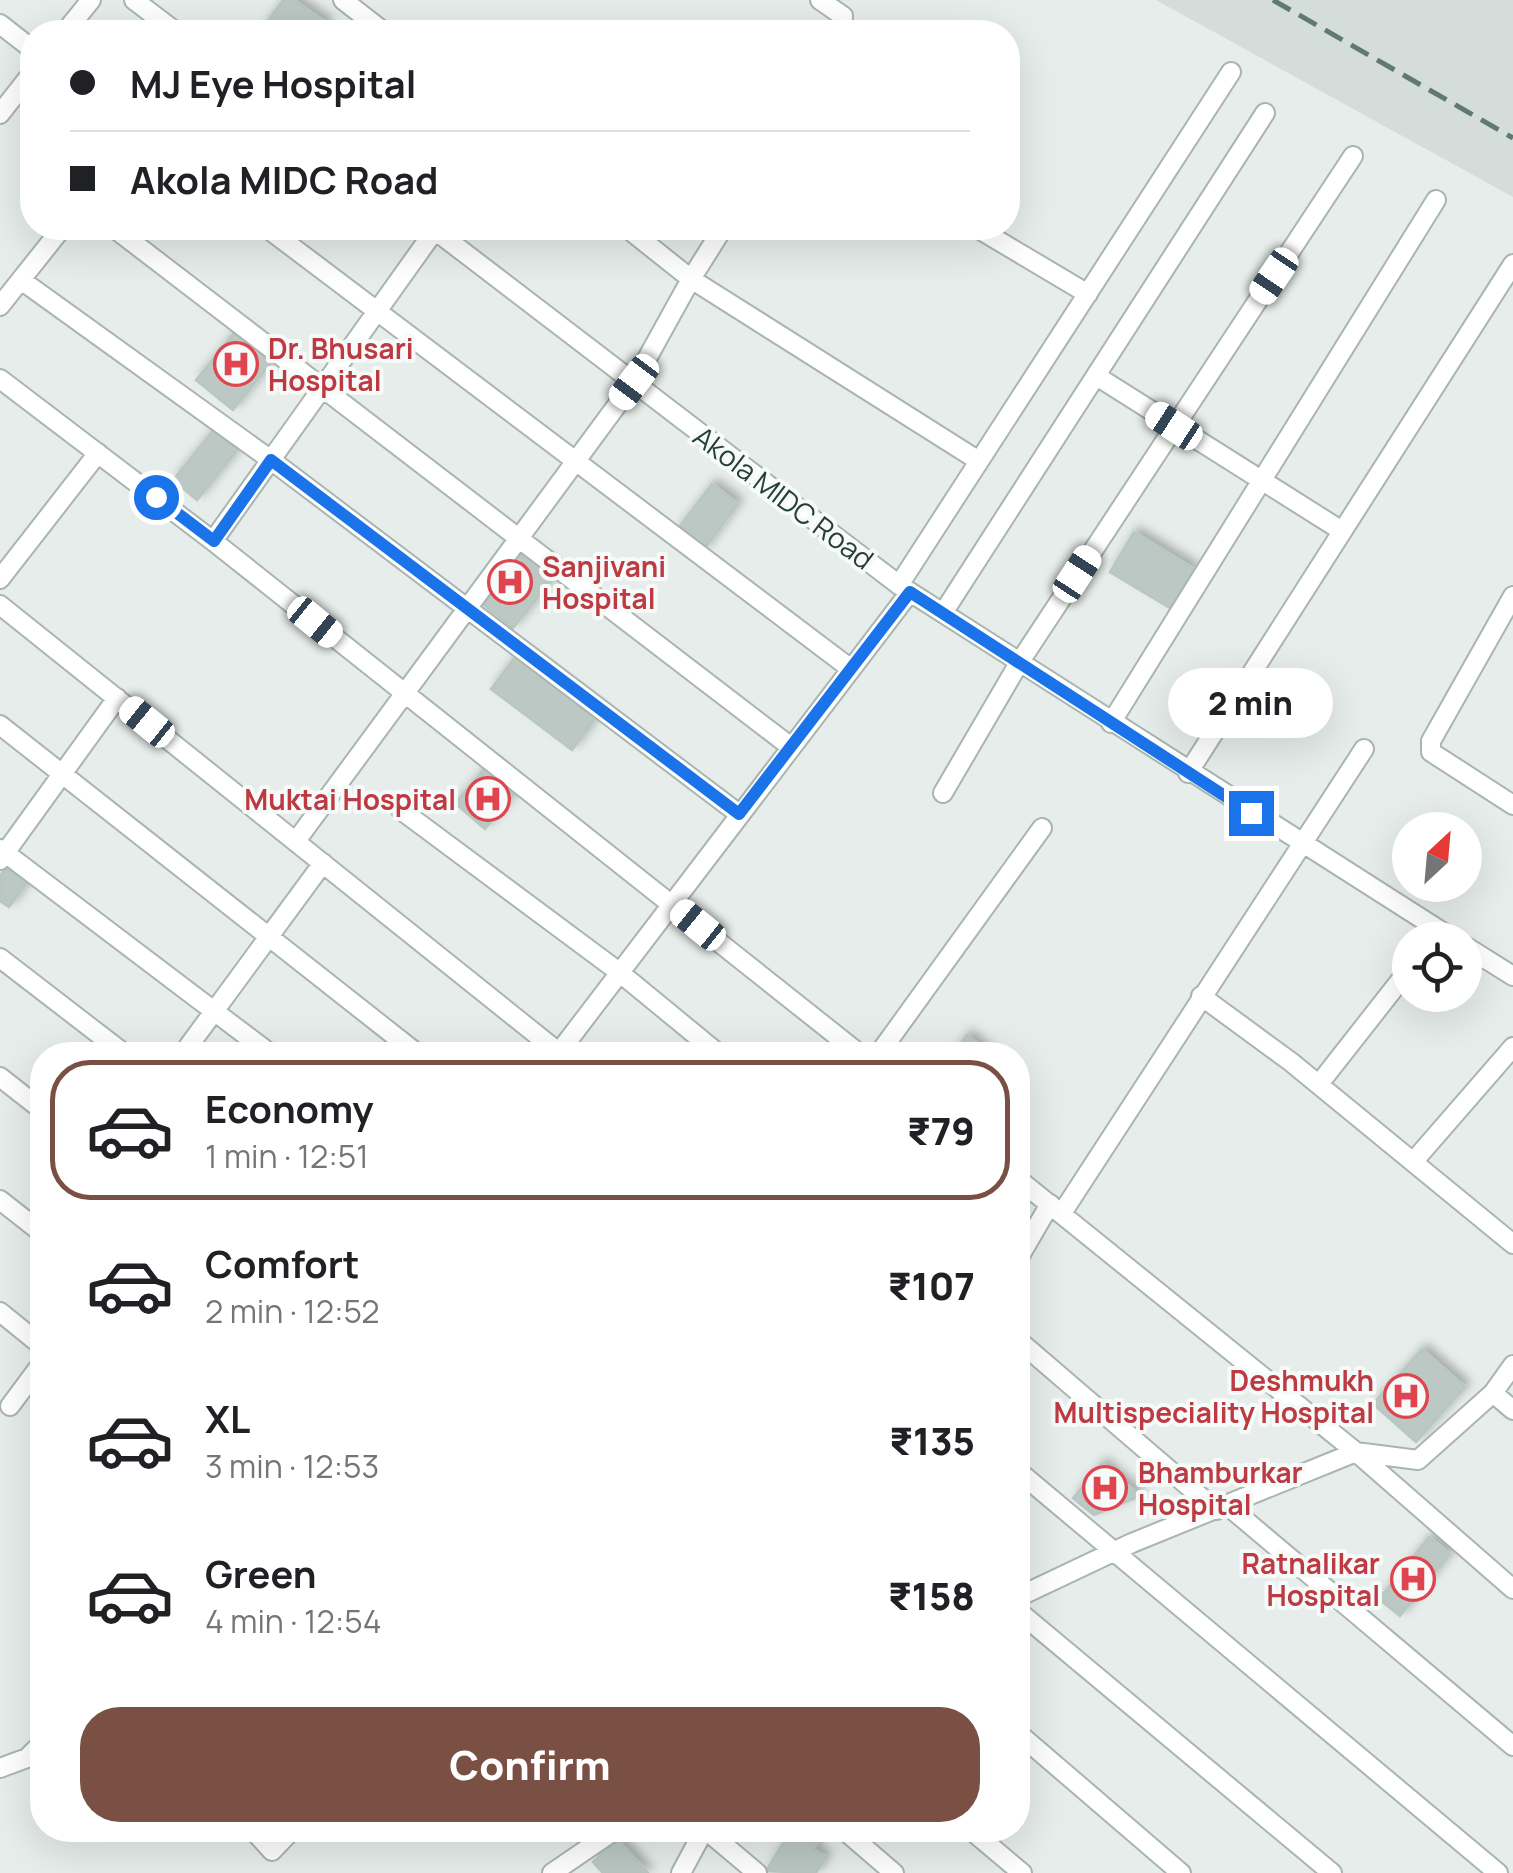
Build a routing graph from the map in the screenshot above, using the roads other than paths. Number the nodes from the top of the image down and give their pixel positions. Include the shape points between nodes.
1 (91, 0) edge
2 (134, 0) edge
3 (344, 0) edge
4 (820, 0) edge
5 (75, 20) edge
6 (160, 20) edge
7 (369, 20) edge
8 (843, 20) edge
9 (0, 24) edge
10 (20, 40) edge
11 (1231, 72) dead end
12 (20, 89) edge
13 (1264, 113) dead end
14 (0, 114) edge
15 (1353, 156) dead end
16 (1436, 200) dead end
17 (53, 240) edge
18 (130, 240) edge
19 (282, 240) edge
20 (426, 240) edge
21 (447, 240) edge
22 (643, 240) edge
23 (715, 240) edge
24 (997, 240) edge
25 (1513, 264) edge
26 (691, 278) junction
27 (21, 280) junction
28 (1088, 294) junction
29 (0, 306) edge
30 (376, 314) junction
31 (1098, 377) junction
32 (0, 379) edge
33 (634, 382) junction
34 (324, 388) junction
35 (1174, 426) junction
36 (98, 453) junction
37 (271, 460) junction
38 (576, 461) junction
39 (979, 461) junction
40 (1261, 482) junction
41 (1342, 531) junction
42 (521, 537) junction
43 (214, 541) junction
44 (0, 578) edge
45 (905, 588) junction
46 (1513, 596) edge
47 (0, 605) edge
48 (468, 608) junction
49 (942, 613) junction
50 (1019, 663) junction
51 (851, 668) junction
52 (406, 694) junction
53 (117, 698) junction
54 (1111, 723) junction
55 (0, 725) edge
56 (791, 747) junction
57 (1364, 749) dead end
58 (1188, 772) junction
59 (62, 774) junction
60 (943, 792) dead end
61 (1513, 806) edge
62 (401, 810) dead end
63 (739, 814) junction
64 (1042, 828) dead end
65 (296, 841) junction
66 (1303, 845) junction
67 (2, 854) edge
68 (323, 863) junction
69 (670, 904) junction
70 (1419, 922) edge
71 (269, 936) junction
72 (1482, 957) edge
73 (0, 958) edge
74 (619, 972) junction
75 (1513, 976) edge
76 (1392, 991) edge
77 (1202, 996) junction
78 (214, 1011) junction
79 (109, 1042) edge
80 (191, 1042) edge
81 (255, 1042) edge
82 (404, 1042) edge
83 (544, 1042) edge
84 (568, 1042) edge
85 (704, 1042) edge
86 (845, 1042) edge
87 (887, 1042) edge
88 (1513, 1047) edge
89 (0, 1077) edge
90 (1318, 1084) junction
91 (30, 1101) edge
92 (1414, 1162) junction
93 (1030, 1188) edge
94 (0, 1200) edge
95 (1056, 1208) junction
96 (30, 1224) edge
97 (1030, 1243) edge
98 (1513, 1244) edge
99 (0, 1312) edge
100 (30, 1336) edge
101 (1030, 1350) edge
102 (1513, 1364) edge
103 (30, 1378) edge
104 (1492, 1393) junction
105 (10, 1406) dead end
106 (1513, 1410) edge
107 (1356, 1452) junction
108 (1030, 1481) edge
109 (1222, 1508) junction
110 (1112, 1553) junction
111 (1513, 1589) edge
112 (1030, 1591) edge
113 (1030, 1621) edge
114 (1030, 1743) edge
115 (1513, 1746) edge
116 (30, 1755) edge
117 (0, 1768) edge
118 (598, 1842) edge
119 (698, 1842) edge
120 (720, 1842) edge
121 (858, 1842) edge
122 (985, 1842) edge
123 (552, 1873) edge
124 (681, 1873) edge
125 (757, 1873) edge
126 (894, 1873) edge
127 (1022, 1873) edge
128 (1181, 1873) edge
129 (1332, 1873) edge
130 (1498, 1873) edge

1 - 5 street
2 - 6 street
3 - 7 street
4 - 8 street
9 - 10 street
11 - 28 street
12 - 14 street
13 - 31 street
15 - 35 street
16 - 40 street
17 - 27 street
18 - 34 street
19 - 30 street
20 - 30 street
21 - 33 street, Akola MIDC Road
22 - 26 street
23 - 26 street
24 - 28 street
25 - 41 street
26 - 33 street
26 - 39 street
27 - 29 street
27 - 37 street
28 - 39 street
30 - 34 street
30 - 38 street
31 - 35 street
31 - 49 street
32 - 36 street
33 - 38 street
33 - 45 street, Akola MIDC Road
34 - 37 street
34 - 42 street
35 - 40 street
35 - 50 street
36 - 43 street
36 - 44 street
37 - 43 street
37 - 48 street
38 - 42 street
38 - 51 street
39 - 45 street
40 - 41 street
40 - 54 street
41 - 58 street
42 - 48 street
42 - 56 street
43 - 52 street
45 - 49 street, Akola MIDC Road
45 - 51 street
46 - 61 street via 1431,741 1431,752
47 - 53 street
48 - 52 street
48 - 63 street
49 - 50 street, Akola MIDC Road
50 - 54 street, Akola MIDC Road
50 - 60 street
51 - 56 street
52 - 65 street
52 - 69 street
53 - 59 street
53 - 65 street
54 - 58 street, Akola MIDC Road
55 - 59 street
56 - 63 street
57 - 66 street
58 - 66 street, Akola MIDC Road
59 - 67 street
59 - 71 street
62 - 74 street
63 - 69 street
64 - 87 street
65 - 68 street
66 - 70 street, Akola MIDC Road
66 - 77 street
67 - 78 street
68 - 71 street
68 - 83 street
69 - 74 street
69 - 86 street
71 - 78 street
71 - 82 street
72 - 75 street
73 - 79 street
74 - 84 street
74 - 85 street
76 - 90 street
77 - 90 street
77 - 95 street
78 - 80 street
78 - 81 street
88 - 92 street
89 - 91 street
90 - 92 street
92 - 98 street
93 - 95 street
94 - 96 street
95 - 97 street
95 - 107 street
99 - 100 street
101 - 109 street
102 - 104 street
103 - 105 street
104 - 106 street
104 - 107 street via 1418,1460
107 - 109 street
107 - 111 street
108 - 110 street
109 - 110 street
109 - 115 street
110 - 112 street
110 - 130 street
113 - 129 street
114 - 128 street
116 - 117 street
118 - 123 street
119 - 124 street
120 - 125 street
121 - 126 street
122 - 127 street

